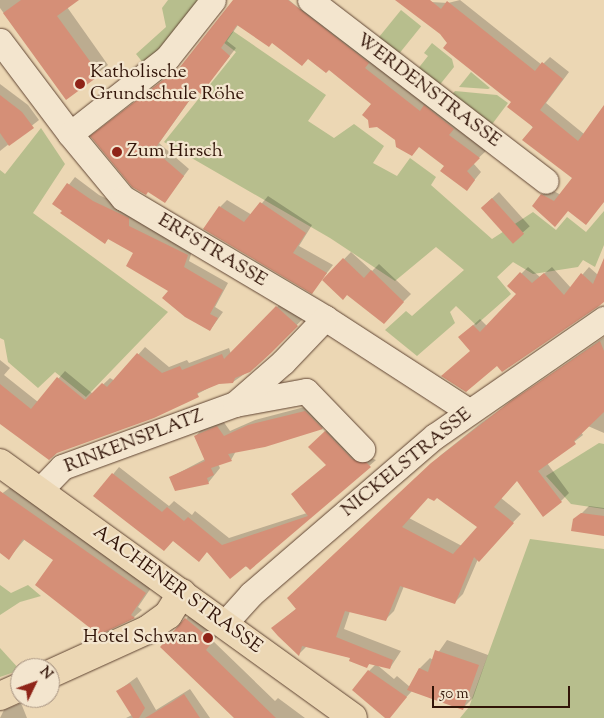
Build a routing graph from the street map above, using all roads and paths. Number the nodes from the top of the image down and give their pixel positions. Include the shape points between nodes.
1 (213, 0) edge
2 (310, 0) edge
3 (0, 41) edge
4 (70, 134) junction
5 (546, 181) dead end
6 (325, 318) junction
7 (604, 320) edge
8 (235, 404) junction
9 (469, 411) junction
10 (362, 449) dead end
11 (0, 463) edge
12 (39, 491) junction
13 (182, 594) junction
14 (224, 624) junction
15 (60, 669) edge
16 (353, 718) edge

1 - 4 street via 167,58
2 - 5 street, WERDENSTRASSE
3 - 4 street, ERFSTRASSE
4 - 6 street, ERFSTRASSE via 123,198
6 - 8 street, RINKENSPLATZ via 283,362
6 - 9 street, ERFSTRASSE
7 - 9 street, NICKELSTRASSE
8 - 10 street, RINKENSPLATZ via 306,391
8 - 12 street, RINKENSPLATZ via 62,467
9 - 14 street, NICKELSTRASSE via 434,436 251,594
11 - 12 main road, AACHENER STRASSE
12 - 13 main road, AACHENER STRASSE
13 - 14 main road, AACHENER STRASSE
13 - 15 main road via 168,615 147,630
14 - 16 main road, AACHENER STRASSE

